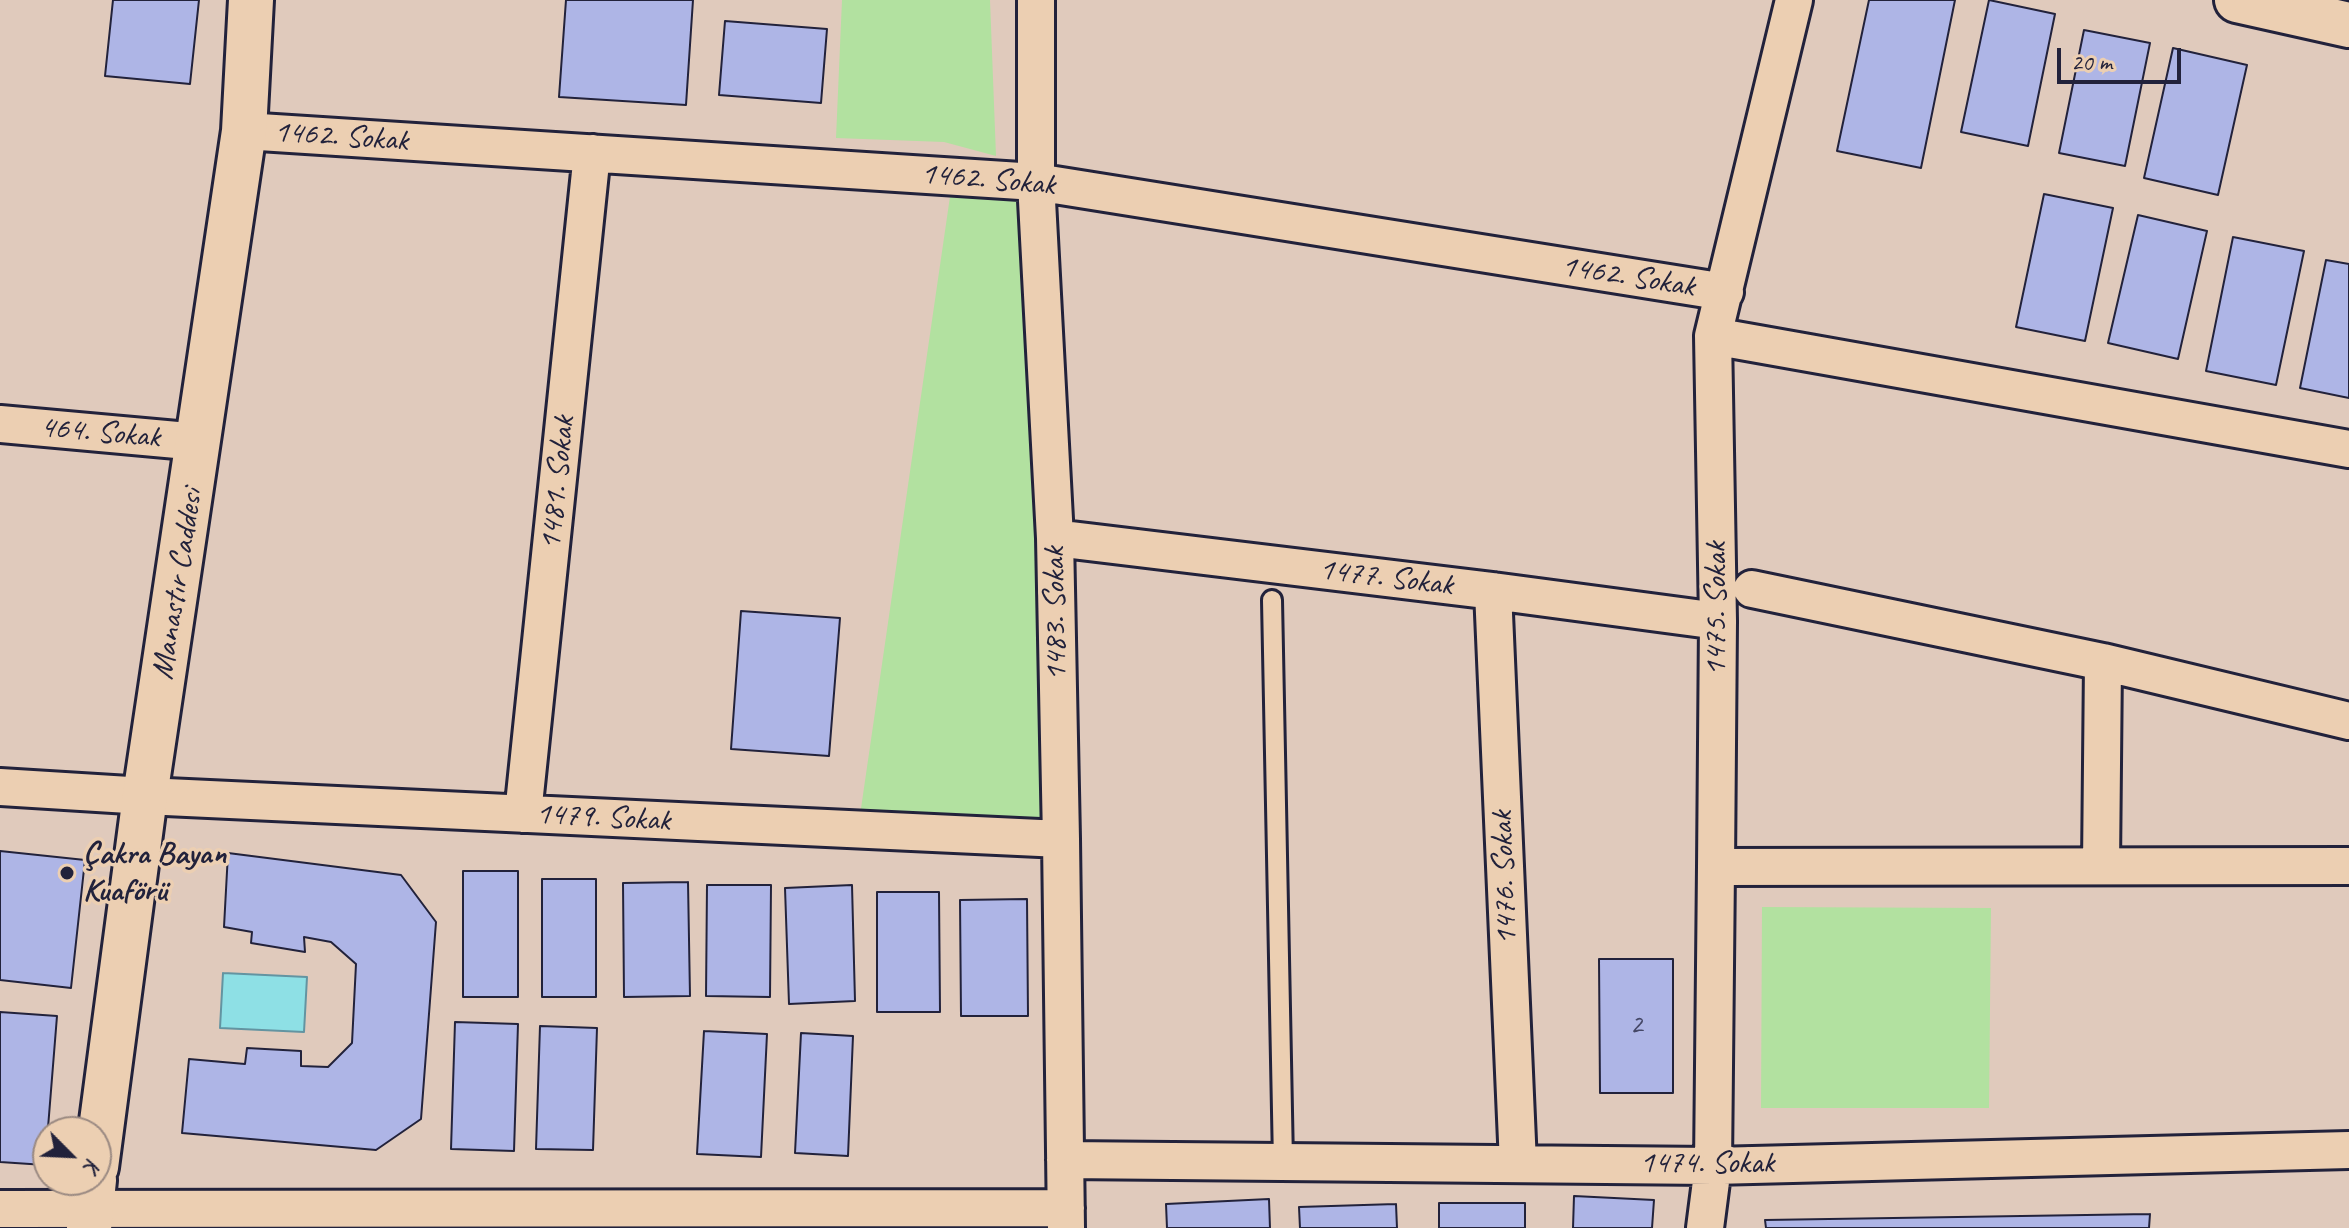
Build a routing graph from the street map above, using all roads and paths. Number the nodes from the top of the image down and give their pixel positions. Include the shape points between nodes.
1 (251, 0) edge
2 (1036, 0) edge
3 (1794, 0) edge
4 (2237, 0) edge
5 (2349, 25) edge
6 (244, 131) junction
7 (592, 153) junction
8 (1036, 182) junction
9 (1725, 292) junction
10 (1713, 336) junction
11 (0, 424) edge
12 (199, 442) junction
13 (2349, 449) edge
14 (1055, 538) junction
15 (1752, 589) dead end
16 (1493, 591) junction
17 (1272, 600) dead end
18 (1718, 621) junction
19 (2103, 662) junction
20 (2349, 721) edge
21 (0, 787) edge
22 (145, 796) junction
23 (523, 814) junction
24 (1061, 839) junction
25 (2101, 866) junction
26 (2349, 866) edge
27 (1716, 867) junction
28 (103, 1116) edge
29 (2349, 1150) edge
30 (1065, 1160) junction
31 (1283, 1162) junction
32 (1518, 1164) junction
33 (1713, 1166) junction
34 (91, 1206) edge
35 (0, 1209) edge
36 (1066, 1218) edge
37 (1705, 1228) edge

1 - 6 street, Manastır Caddesi
2 - 8 street, 1483. Sokak
3 - 9 street, 1475. Sokak
4 - 5 street
6 - 7 street, 1462. Sokak
6 - 12 street, Manastır Caddesi
7 - 8 street, 1462. Sokak
7 - 23 street, 1481. Sokak
8 - 9 street, 1462. Sokak
8 - 14 street, 1483. Sokak
9 - 10 street, 1475. Sokak
10 - 13 street, 1462. Sokak
10 - 18 street, 1475. Sokak
11 - 12 street, 464. Sokak
12 - 22 street, Manastır Caddesi
14 - 16 street, 1477. Sokak
14 - 24 street, 1483. Sokak
15 - 19 street
16 - 18 street, 1477. Sokak
16 - 32 street, 1476. Sokak
17 - 31 lane
18 - 27 street, 1475. Sokak
19 - 20 street
19 - 25 street
21 - 22 street, 1479. Sokak
22 - 23 street, 1479. Sokak
22 - 28 street, Manastır Caddesi
23 - 24 street, 1479. Sokak
24 - 30 street, 1483. Sokak
25 - 26 street
25 - 27 street
27 - 33 street, 1475. Sokak
29 - 33 street, 1474. Sokak
30 - 31 street, 1474. Sokak
30 - 36 street, 1483. Sokak
31 - 32 street, 1474. Sokak
32 - 33 street, 1474. Sokak
33 - 37 street, 1475. Sokak
34 - 35 street
34 - 36 street

